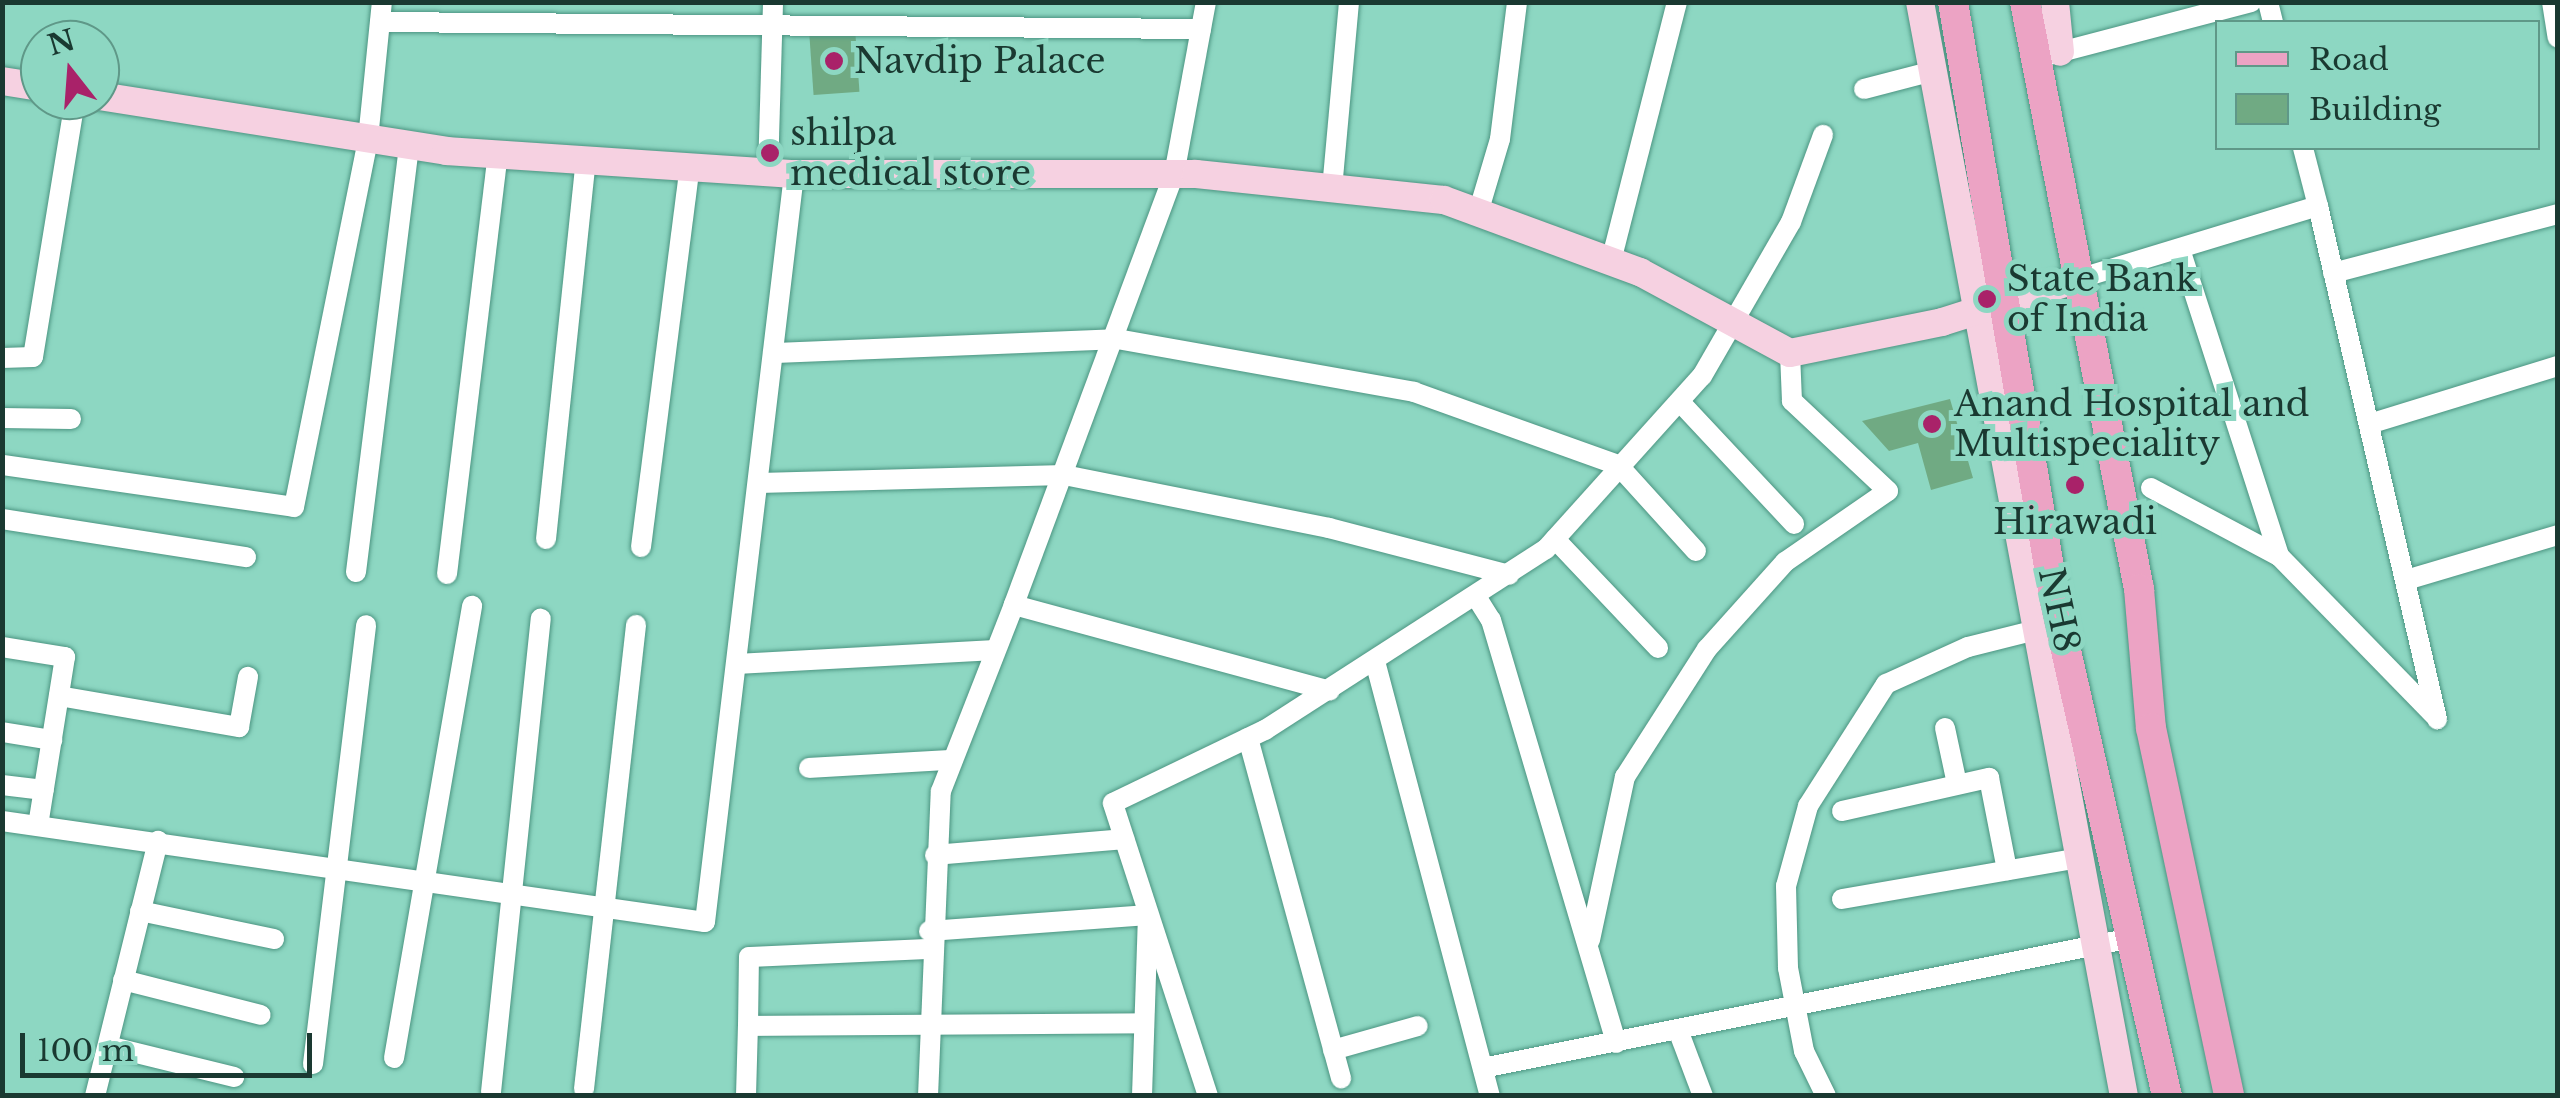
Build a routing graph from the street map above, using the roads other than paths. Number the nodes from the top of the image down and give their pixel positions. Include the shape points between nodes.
1 (773, 2) edge
2 (1206, 2) edge
3 (1350, 2) edge
4 (1516, 2) edge
5 (1677, 2) edge
6 (1920, 2) edge
7 (1953, 2) edge
8 (2025, 2) edge
9 (2055, 2) edge
10 (2251, 2) edge
11 (2552, 2) edge
12 (381, 12) edge
13 (772, 25) junction
14 (1202, 29) junction
15 (2558, 38) edge
16 (2048, 55) junction
17 (1933, 70) junction
18 (1864, 88) dead end
19 (120, 99) edge
20 (72, 120) edge
21 (1823, 135) dead end
22 (368, 139) junction
23 (409, 146) junction
24 (2304, 150) edge
25 (498, 154) junction
26 (586, 160) junction
27 (690, 167) junction
28 (781, 172) junction
29 (1174, 174) junction
30 (1332, 188) junction
31 (2318, 206) junction
32 (1478, 213) junction
33 (2558, 214) edge
34 (2180, 249) junction
35 (1612, 262) junction
36 (2334, 273) junction
37 (2081, 278) junction
38 (1990, 306) junction
39 (1729, 320) junction
40 (1117, 339) junction
41 (774, 353) junction
42 (1790, 353) junction
43 (2, 358) edge
44 (2558, 366) edge
45 (1680, 402) junction
46 (2, 418) edge
47 (71, 419) dead end
48 (2369, 424) junction
49 (4, 465) edge
50 (1618, 465) junction
51 (1064, 476) junction
52 (758, 482) junction
53 (2151, 488) dead end
54 (2, 519) edge
55 (1794, 524) dead end
56 (2558, 535) edge
57 (546, 539) dead end
58 (1555, 539) junction
59 (641, 547) dead end
60 (1696, 551) dead end
61 (2279, 556) junction
62 (246, 557) dead end
63 (356, 572) dead end
64 (447, 574) dead end
65 (1509, 575) junction
66 (2406, 580) junction
67 (1476, 598) junction
68 (472, 606) dead end
69 (1014, 606) junction
70 (541, 619) dead end
71 (2060, 624) junction
72 (366, 625) dead end
73 (636, 625) dead end
74 (2030, 632) junction
75 (2, 646) edge
76 (1658, 648) dead end
77 (995, 650) junction
78 (737, 664) junction
79 (1376, 665) junction
80 (248, 677) dead end
81 (1330, 691) junction
82 (59, 696) junction
83 (1945, 728) dead end
84 (2, 732) edge
85 (1248, 738) junction
86 (52, 740) junction
87 (949, 760) junction
88 (809, 768) dead end
89 (1956, 784) junction
90 (2, 785) edge
91 (44, 790) junction
92 (1842, 811) dead end
93 (2, 821) edge
94 (38, 826) junction
95 (1124, 838) junction
96 (158, 841) junction
97 (936, 855) junction
98 (2074, 859) junction
99 (333, 868) junction
100 (2008, 870) junction
101 (428, 882) junction
102 (516, 894) junction
103 (1842, 900) dead end
104 (609, 908) junction
105 (140, 911) junction
106 (1148, 914) junction
107 (2132, 938) junction
108 (274, 940) dead end
109 (928, 940) junction
110 (1590, 940) junction
111 (2091, 946) junction
112 (123, 980) junction
113 (1792, 1006) junction
114 (261, 1014) dead end
115 (1144, 1023) junction
116 (928, 1025) junction
117 (748, 1026) junction
118 (1418, 1026) dead end
119 (1678, 1030) junction
120 (1616, 1043) junction
121 (108, 1046) junction
122 (1334, 1050) junction
123 (394, 1058) dead end
124 (313, 1064) dead end
125 (1483, 1068) junction
126 (234, 1077) dead end
127 (1341, 1079) dead end
128 (584, 1089) dead end
129 (490, 1092) dead end
130 (95, 1096) edge
131 (746, 1096) edge
132 (928, 1096) edge
133 (1142, 1096) edge
134 (1208, 1096) edge
135 (1490, 1096) edge
136 (1704, 1096) edge
137 (1826, 1096) edge
138 (2124, 1096) edge
139 (2167, 1096) edge
140 (2230, 1096) edge

1 - 13 street
2 - 14 street
3 - 30 street
4 - 32 street via 1500,140
5 - 35 street
6 - 17 street
7 - 38 main road, NH8
8 - 16 main road
9 - 16 street
10 - 16 street
11 - 15 street
12 - 13 street
12 - 22 street
13 - 14 street
13 - 28 street
14 - 29 street
16 - 37 main road
17 - 18 street
17 - 38 street
19 - 22 street
20 - 43 street via 33,357
21 - 39 street via 1791,222
22 - 23 street
22 - 49 street via 294,508
23 - 25 street
23 - 63 street
24 - 31 street
25 - 26 street
25 - 64 street
26 - 27 street
26 - 57 street
27 - 28 street
27 - 59 street
28 - 29 street
28 - 41 street
29 - 30 street
29 - 40 street
30 - 32 street
31 - 34 street
31 - 36 street
32 - 35 street
33 - 36 street
34 - 37 street
34 - 61 street
35 - 39 street
36 - 48 street
37 - 38 street
37 - 140 main road via 2139,589 2151,728
38 - 42 street
38 - 71 main road, NH8
38 - 74 street
39 - 42 street
39 - 45 street
40 - 41 street
40 - 50 street via 1414,392
40 - 51 street
41 - 52 street
42 - 110 street via 1792,401 1888,492 1784,562 1707,650 1625,778
44 - 48 street
45 - 50 street
45 - 55 street
46 - 47 street
48 - 66 street
50 - 58 street
50 - 60 street
51 - 52 street
51 - 65 street via 1328,528
51 - 69 street
52 - 78 street
53 - 61 street
54 - 62 street
56 - 66 street
58 - 65 street
58 - 76 street
61 - 66 street via 2437,719
65 - 67 street
67 - 79 street
67 - 110 street via 1491,620
68 - 101 street
69 - 77 street
69 - 81 street
70 - 102 street
71 - 74 street
71 - 107 main road, NH8
72 - 99 street
73 - 104 street
74 - 98 street
74 - 113 street via 1925,663 1886,684 1857,718 1808,806 1786,886
75 - 82 street via 65,657
77 - 78 street
77 - 87 street
78 - 104 street via 705,922
79 - 81 street
79 - 125 street
80 - 82 street via 239,727
81 - 85 street
82 - 86 street
83 - 89 street
84 - 86 street
85 - 95 street via 1113,802
85 - 122 street
86 - 91 street
87 - 88 street
87 - 97 street
89 - 92 street
89 - 100 street via 1990,778
90 - 91 street
91 - 94 street
93 - 94 street
94 - 96 street
95 - 97 street
95 - 106 street
96 - 99 street
96 - 105 street
97 - 109 street
98 - 100 street
98 - 111 street
99 - 101 street
99 - 124 street
100 - 103 street
101 - 102 street
101 - 123 street
102 - 104 street
102 - 129 street
104 - 128 street
105 - 108 street
105 - 112 street
106 - 109 street
106 - 115 street
106 - 134 street
107 - 111 street
107 - 139 main road, NH8
109 - 116 street
109 - 117 street via 750,957
110 - 120 street
111 - 113 street
111 - 138 street
112 - 114 street
112 - 121 street
113 - 119 street
113 - 137 street
115 - 116 street
115 - 133 street
116 - 117 street
116 - 132 street
117 - 131 street
118 - 122 street
119 - 120 street
119 - 136 street
120 - 125 street
121 - 126 street
121 - 130 street
122 - 127 street
125 - 135 street

